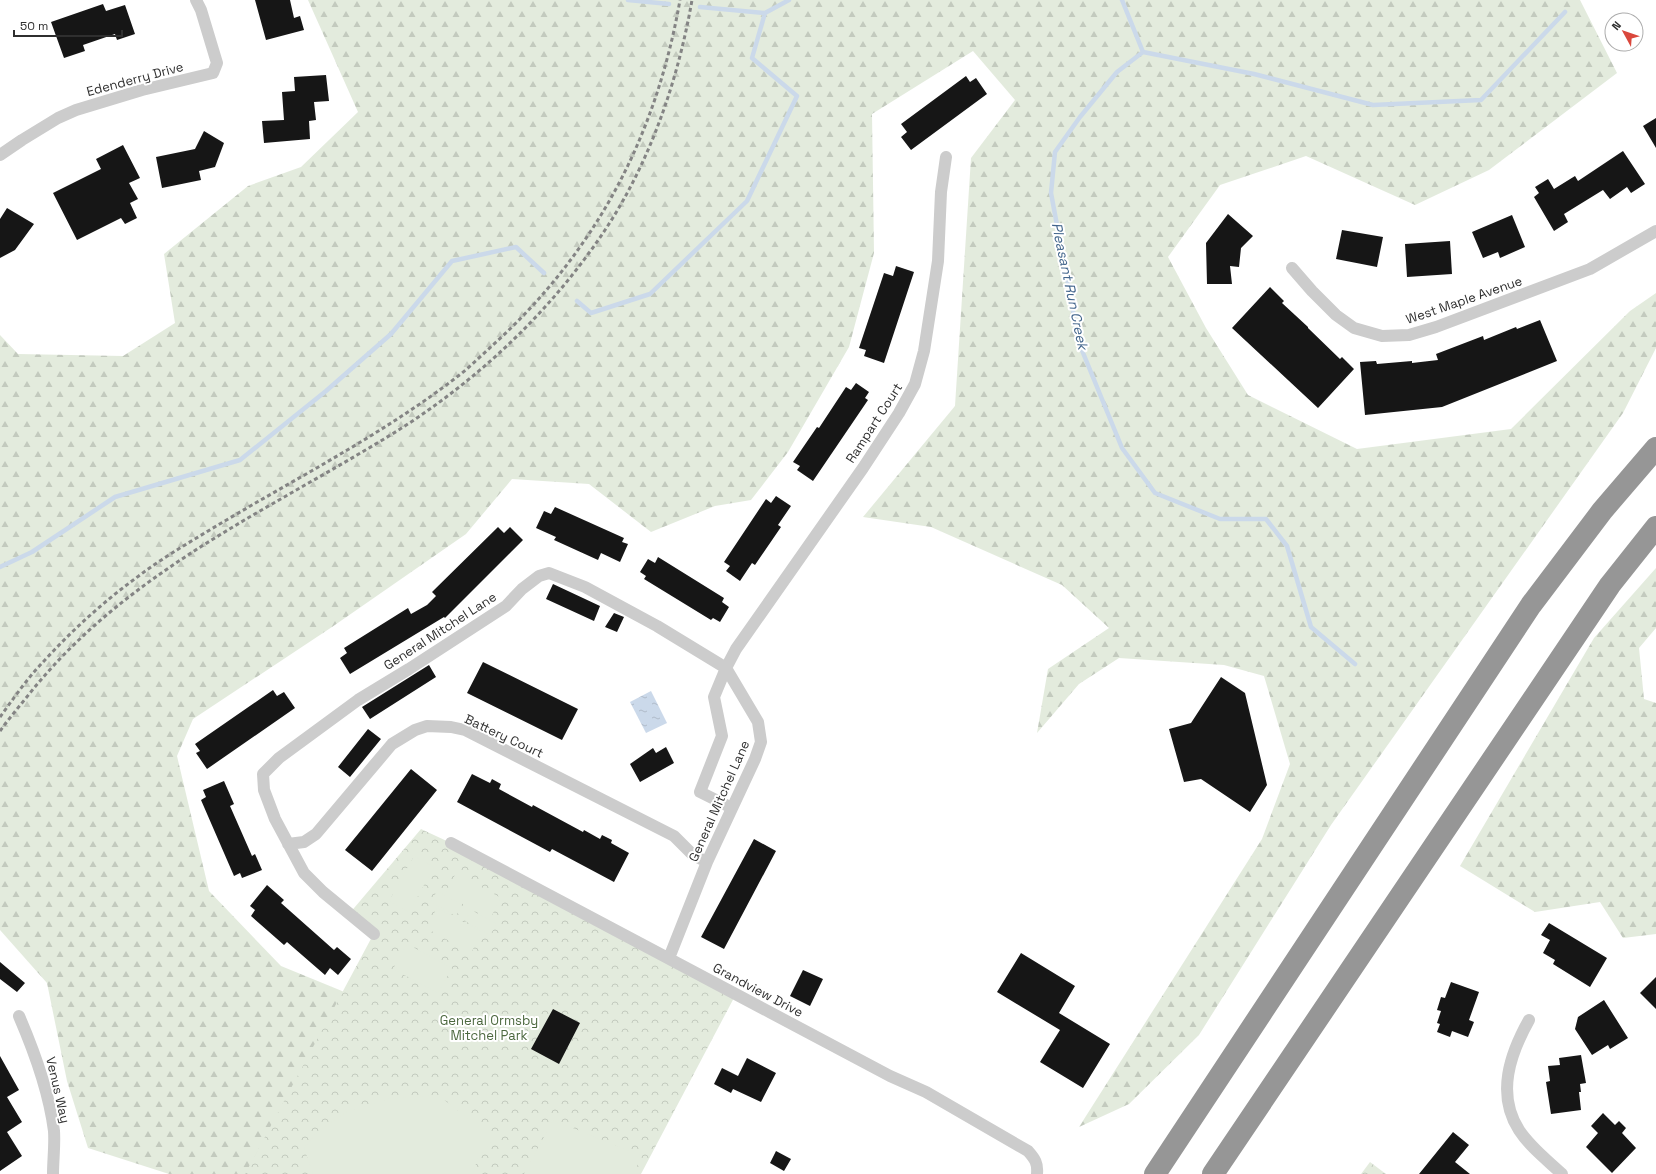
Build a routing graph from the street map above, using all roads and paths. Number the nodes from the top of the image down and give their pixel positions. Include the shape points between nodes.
1 (196, 0) edge
2 (0, 155) edge
3 (946, 157) dead end
4 (1656, 231) edge
5 (1292, 268) dead end
6 (1656, 448) edge
7 (1656, 527) edge
8 (726, 668) junction
9 (732, 808) junction
10 (451, 842) dead end
11 (288, 844) junction
12 (708, 862) junction
13 (374, 934) dead end
14 (669, 958) junction
15 (19, 1016) dead end
16 (1529, 1020) dead end
17 (53, 1174) edge
18 (1037, 1174) edge
19 (1155, 1174) edge
20 (1213, 1174) edge
21 (1562, 1174) edge

1 - 2 street, Edenderry Drive via 217,63 213,73 142,90 76,110 58,118
3 - 8 street, Rampart Court via 941,192 938,261 916,384 867,462 736,649
4 - 5 street, West Maple Avenue via 1590,269 1443,325 1409,335 1382,336 1354,328 1336,315
6 - 19 highway via 1602,511 1531,605
7 - 20 highway via 1610,585
8 - 9 street, General Mitchel Lane via 758,722 761,742
8 - 9 street, Rampart Court via 714,698 722,736 700,792
8 - 11 street, General Mitchel Lane via 657,626 585,587 550,573 539,576 506,606 358,700 279,758 262,774 264,790
9 - 12 street, General Mitchel Lane
10 - 14 street, Grandview Drive
11 - 12 street, Battery Court via 304,842 316,834 392,744 427,726 465,730 674,836 693,855
11 - 13 street, General Mitchel Lane via 304,873
12 - 14 street, General Mitchel Lane
14 - 18 street, Grandview Drive via 890,1076 926,1092 1028,1151 1036,1159
15 - 17 street, Venus Way via 35,1053 49,1100 54,1133
16 - 21 street via 1509,1064 1507,1095 1519,1130

